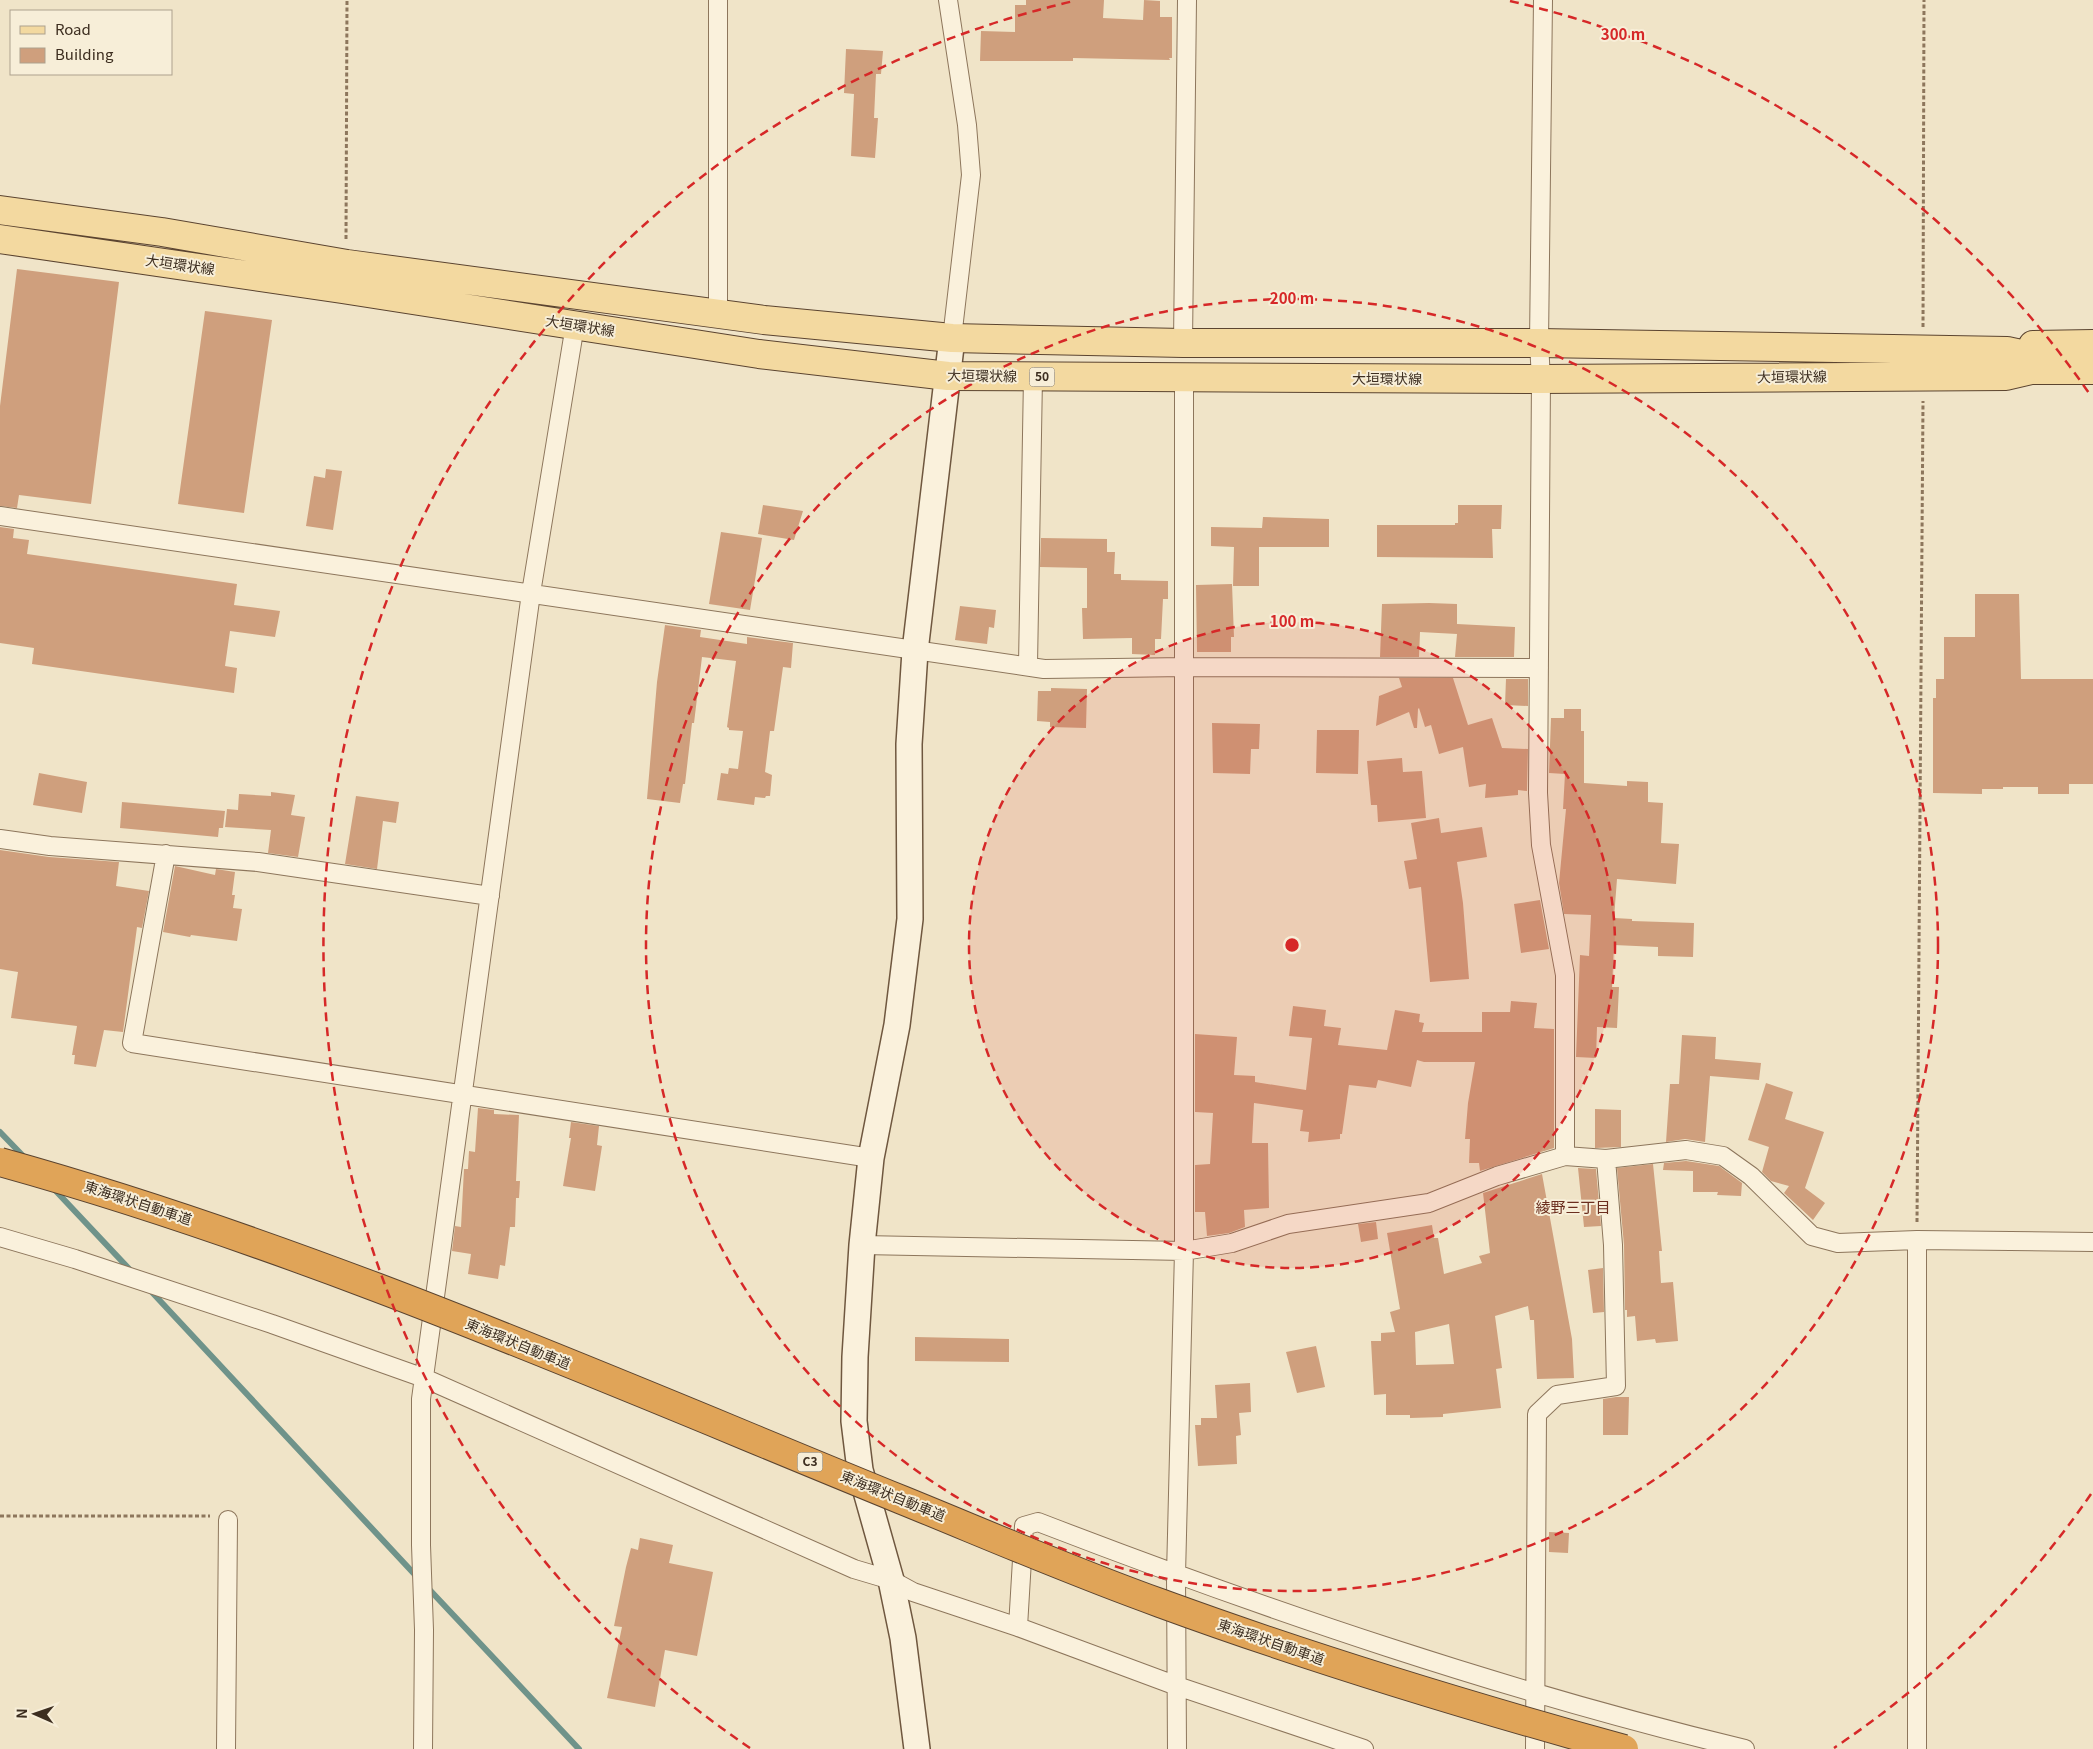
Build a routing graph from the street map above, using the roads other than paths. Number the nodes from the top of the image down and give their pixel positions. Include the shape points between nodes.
1 (718, 0) edge
2 (948, 0) edge
3 (1187, 0) edge
4 (1543, 0) edge
5 (0, 210) edge
6 (0, 239) edge
7 (718, 314) junction
8 (575, 325) junction
9 (952, 338) junction
10 (1183, 343) junction
11 (1539, 343) junction
12 (2093, 344) edge
13 (2093, 357) edge
14 (1923, 363) junction
15 (2007, 364) junction
16 (2093, 370) edge
17 (948, 376) junction
18 (1033, 377) junction
19 (1184, 378) junction
20 (1542, 379) junction
21 (2093, 385) edge
22 (0, 516) edge
23 (531, 593) junction
24 (915, 651) junction
25 (1028, 666) junction
26 (1185, 667) junction
27 (1539, 668) junction
28 (0, 839) edge
29 (166, 854) junction
30 (490, 896) junction
31 (463, 1094) junction
32 (1564, 1156) junction
33 (871, 1158) junction
34 (1606, 1159) junction
35 (0, 1162) edge
36 (0, 1237) edge
37 (1917, 1240) junction
38 (2093, 1242) edge
39 (862, 1245) junction
40 (1184, 1251) junction
41 (424, 1378) junction
42 (228, 1520) road end
43 (1176, 1575) junction
44 (891, 1580) junction
45 (1018, 1627) junction
46 (1177, 1686) junction
47 (1535, 1694) junction
48 (226, 1749) edge
49 (423, 1749) edge
50 (917, 1749) edge
51 (1177, 1749) edge
52 (1364, 1749) edge
53 (1535, 1749) edge
54 (1624, 1749) edge
55 (1745, 1749) edge
56 (1917, 1749) edge

1 - 7 street
2 - 9 street via 968,125 971,175
3 - 10 street
4 - 11 street
5 - 7 main road, 大垣環状線 / 50 via 162,232 347,264
6 - 8 main road, 大垣環状線 / 50
7 - 9 main road, 大垣環状線 / 50
8 - 17 main road, 大垣環状線 / 50 via 759,354
8 - 23 street
9 - 10 main road, 大垣環状線 / 50
9 - 17 street
10 - 11 main road, 大垣環状線 / 50
11 - 14 main road, 大垣環状線 / 50
11 - 20 street
12 - 15 main road via 2030,345
13 - 15 main road, 大垣環状線 / 50 via 2030,356
14 - 15 main road, 大垣環状線 / 50
14 - 20 main road, 大垣環状線 / 50
15 - 16 main road, 大垣環状線 / 50 via 2031,370
15 - 21 main road via 2030,383
17 - 18 main road, 大垣環状線 / 50
17 - 24 street
18 - 19 main road, 大垣環状線 / 50
18 - 25 street
19 - 20 main road, 大垣環状線 / 50
19 - 26 street
20 - 27 street
22 - 23 street
23 - 24 street
23 - 30 street
24 - 25 street
24 - 33 street via 909,744 910,919 897,1025
25 - 26 street via 1044,669
26 - 27 street
26 - 40 street
27 - 32 street via 1541,845 1565,976
28 - 29 street
29 - 30 street via 258,862
29 - 31 street via 132,1043
30 - 31 street
31 - 33 street
31 - 41 street
32 - 34 street
32 - 40 street via 1497,1176 1430,1203 1288,1224 1232,1243
33 - 39 street
34 - 37 street via 1686,1150 1723,1156 1751,1176 1812,1236 1838,1243
34 - 47 street via 1613,1245 1616,1386 1557,1395 1537,1414
35 - 54 highway, 東海環状自動車道 / C3, bridge via 223,1230 372,1285 1158,1603 1490,1712
36 - 41 street via 195,1298
37 - 38 street
37 - 56 street
39 - 40 street
39 - 44 street via 854,1421 860,1470
40 - 43 street
41 - 44 street via 854,1569
41 - 49 street via 421,1399
42 - 48 street
43 - 45 street via 1038,1522 1024,1526
43 - 46 street
43 - 47 street
44 - 45 street via 913,1592
44 - 50 street via 903,1638
45 - 46 street
46 - 51 street
46 - 52 street
47 - 53 street
47 - 55 street

